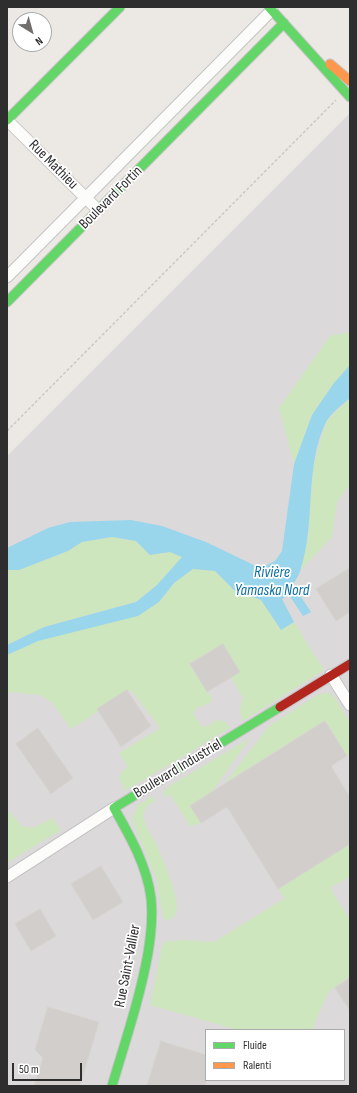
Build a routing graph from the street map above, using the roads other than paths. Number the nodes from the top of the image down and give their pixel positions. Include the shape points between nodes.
1 (120, 7) edge
2 (270, 9) edge
3 (284, 23) junction
4 (350, 81) edge
5 (347, 95) edge
6 (179, 104) junction
7 (191, 116) junction
8 (7, 120) edge
9 (86, 198) junction
10 (98, 210) junction
11 (18, 266) junction
12 (7, 277) edge
13 (30, 279) junction
14 (7, 302) edge
15 (350, 664) edge
16 (331, 675) junction
17 (350, 706) edge
18 (114, 808) junction
19 (7, 877) edge
20 (112, 1086) edge

1 - 8 street
2 - 3 street
2 - 6 street, Boulevard Fortin
3 - 4 street
3 - 5 street
3 - 7 street, Boulevard Fortin
6 - 7 street
6 - 9 street, Boulevard Fortin
7 - 10 street, Boulevard Fortin
8 - 9 street, Rue Mathieu
9 - 10 street, Rue Mathieu
9 - 11 street, Boulevard Fortin
10 - 13 street, Boulevard Fortin
11 - 12 street, Boulevard Fortin
11 - 13 street
13 - 14 street, Boulevard Fortin
15 - 16 street, Boulevard Industriel
16 - 17 street
16 - 18 street, Boulevard Industriel
18 - 19 street, Boulevard Industriel
18 - 20 street, Rue Saint-Vallier via 129,836 150,888 152,912 140,996

